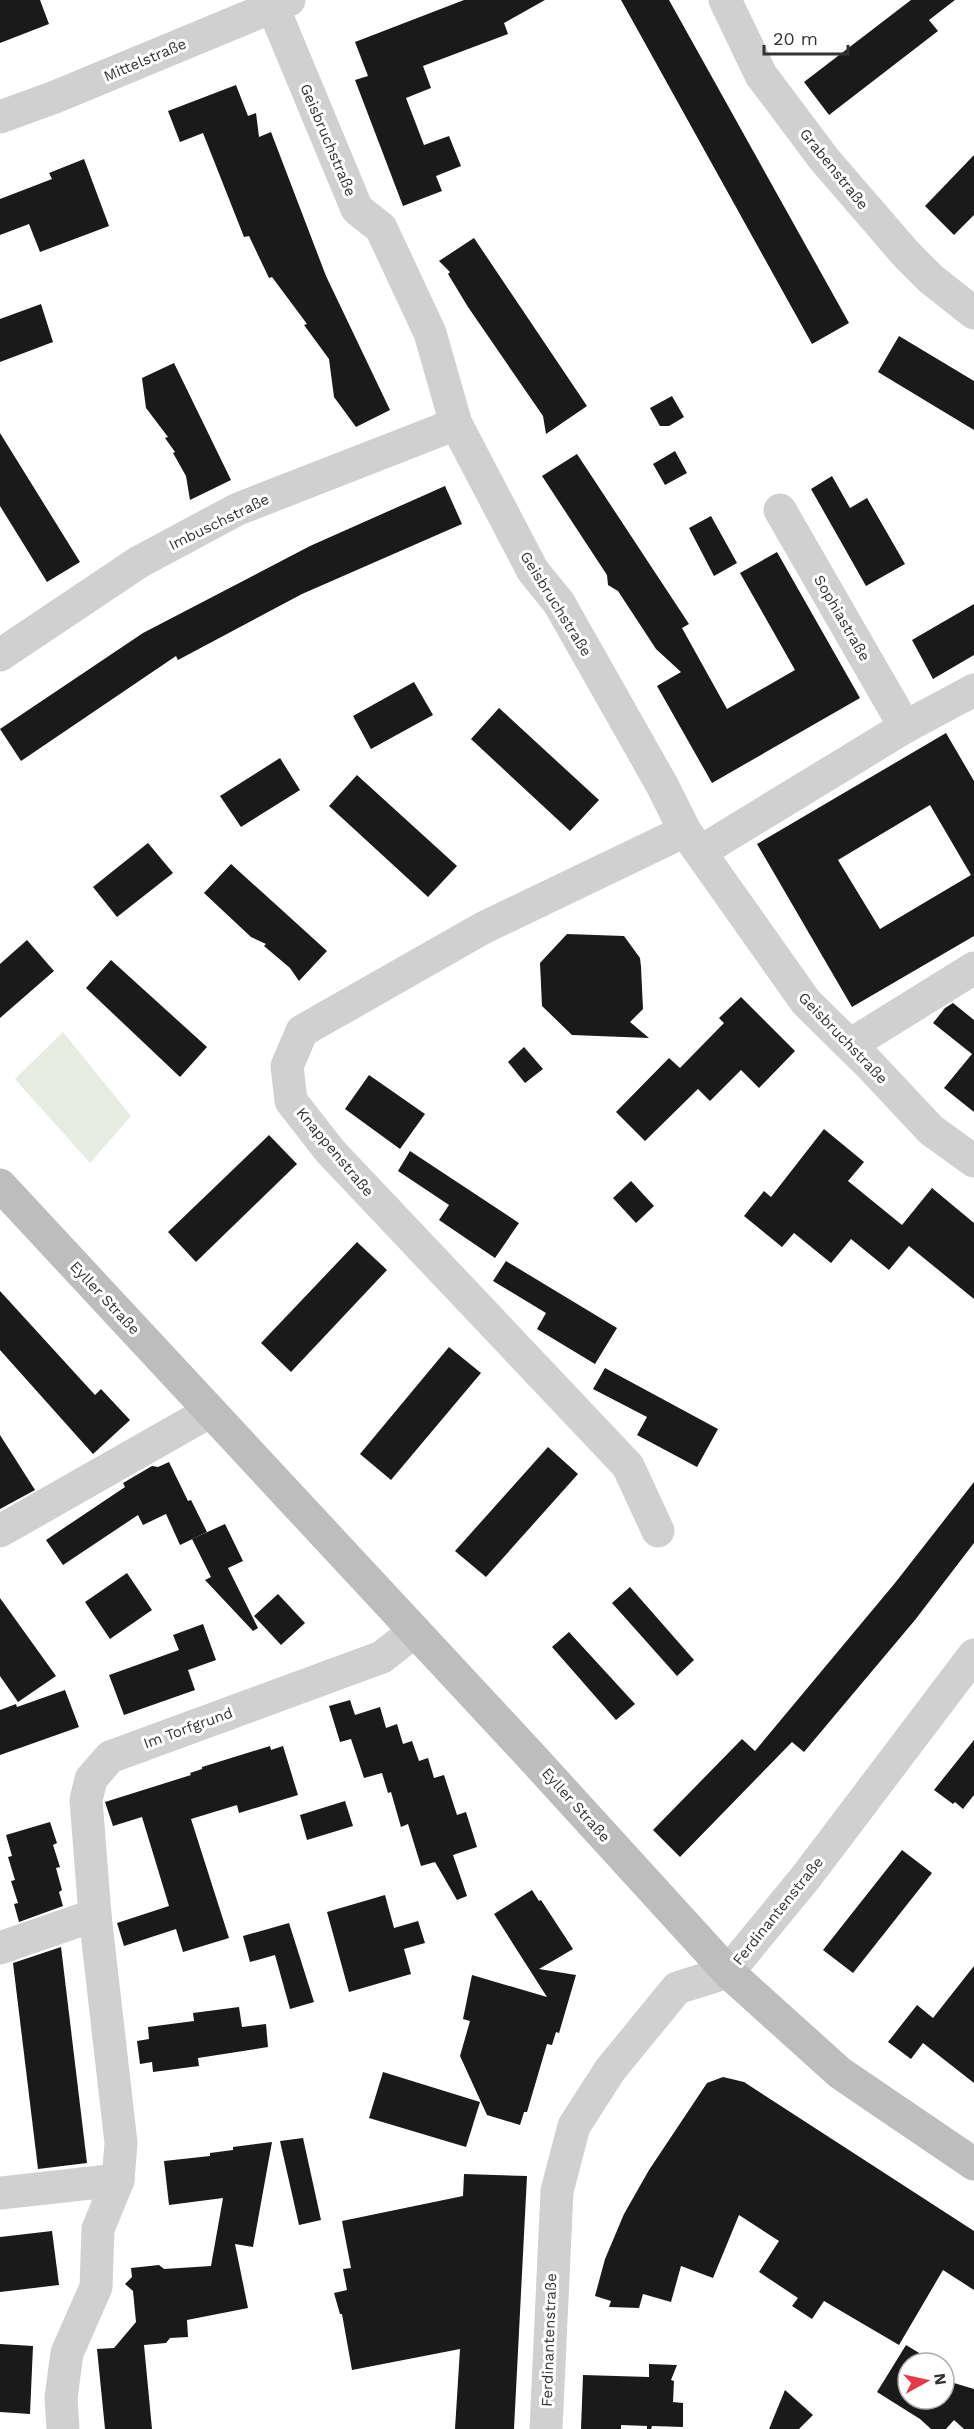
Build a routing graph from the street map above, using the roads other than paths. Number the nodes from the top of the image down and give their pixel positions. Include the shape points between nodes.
1 (725, 0) edge
2 (277, 2) edge
3 (0, 117) edge
4 (974, 313) edge
5 (456, 424) junction
6 (780, 510) dead end
7 (0, 655) edge
8 (974, 690) edge
9 (905, 727) junction
10 (692, 841) junction
11 (974, 968) edge
12 (850, 1045) junction
13 (974, 1161) edge
14 (0, 1185) edge
15 (209, 1412) junction
16 (0, 1531) edge
17 (658, 1531) dead end
18 (415, 1631) junction
19 (974, 1655) edge
20 (95, 1915) junction
21 (0, 1948) edge
22 (728, 1972) junction
23 (974, 2164) edge
24 (118, 2180) junction
25 (0, 2193) edge
26 (63, 2429) edge
27 (546, 2429) edge

1 - 4 street, Grabenstraße via 761,75 824,159 906,254
2 - 3 street, Mittelstraße
2 - 5 street, Geisbruchstraße via 357,209 381,228 430,333
5 - 7 street, Imbuschstraße via 238,509 139,562
5 - 10 street, Geisbruchstraße via 533,570 559,603
6 - 9 street, Sophiastraße
8 - 9 street
9 - 10 street
10 - 12 street, Geisbruchstraße via 806,1002
10 - 17 street, Knappenstraße via 483,928 302,1030 287,1066 291,1101 330,1151 628,1466
11 - 12 street
12 - 13 street, Geisbruchstraße via 931,1130
14 - 15 main road, Eyller Straße
15 - 16 street
15 - 18 main road, Eyller Straße
18 - 20 street, Im Torfgrund via 382,1657 110,1757 91,1779 86,1800
18 - 22 main road, Eyller Straße
19 - 22 street, Ferdinantenstraße via 813,1869
20 - 21 street
20 - 24 street, Im Torfgrund via 121,2144
22 - 23 main road, Eyller Straße via 840,2073
22 - 27 street, Ferdinantenstraße via 676,1988 610,2070 574,2126 557,2191
24 - 25 street
24 - 26 street, Im Torfgrund via 98,2229 96,2287 67,2353 61,2398

